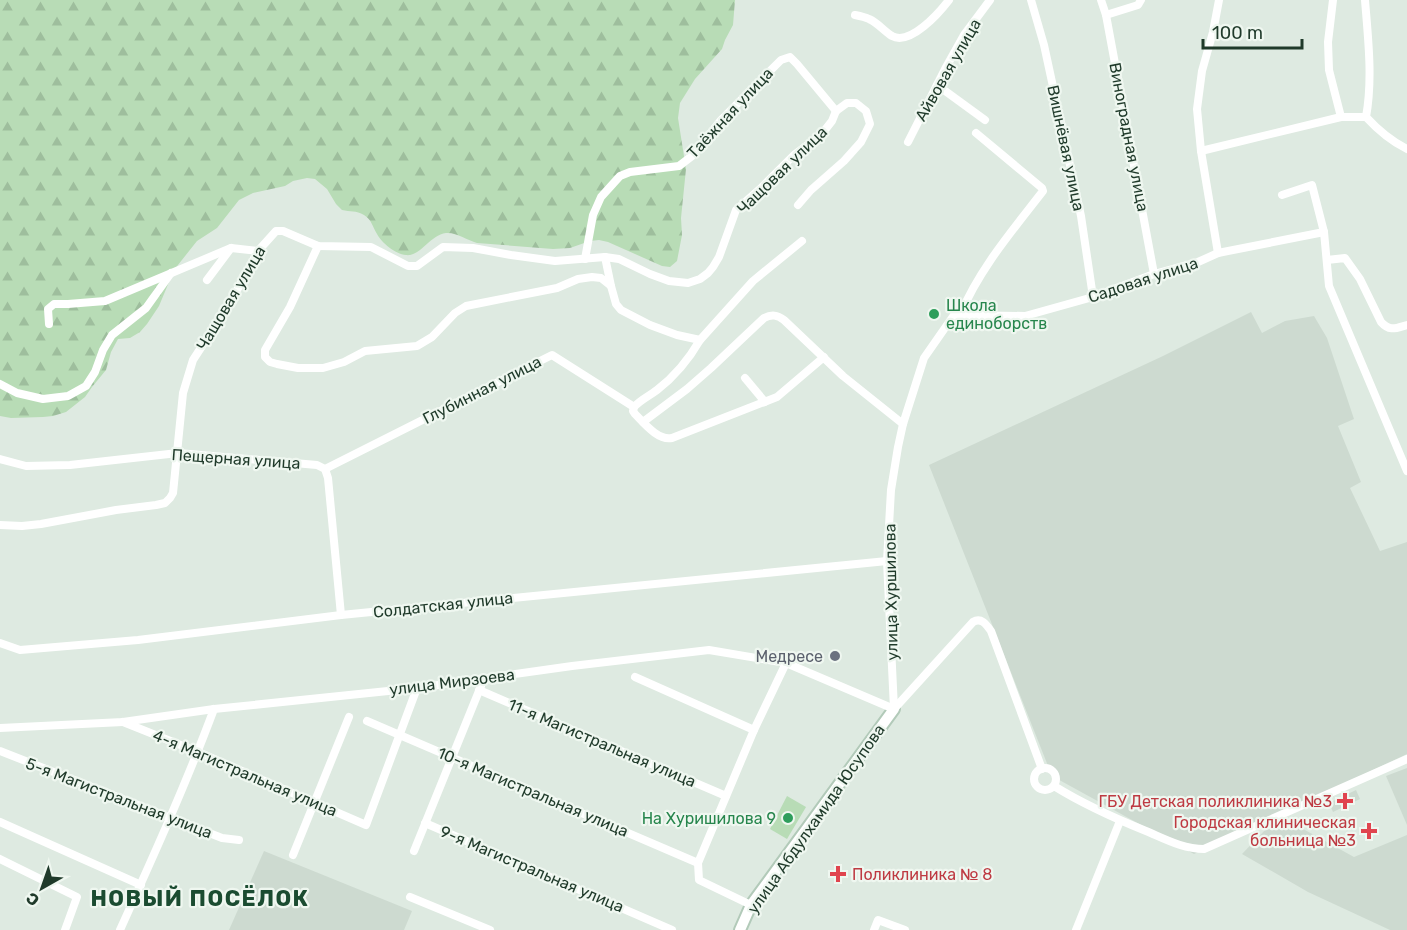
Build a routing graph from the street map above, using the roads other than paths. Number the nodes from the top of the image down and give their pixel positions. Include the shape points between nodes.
1 (948, 0) edge
2 (990, 0) edge
3 (1031, 0) edge
4 (1101, 0) edge
5 (1141, 0) edge
6 (1219, 0) edge
7 (1334, 0) edge
8 (1365, 0) edge
9 (855, 15) dead end
10 (1106, 15) junction
11 (937, 85) junction
12 (836, 111) junction
13 (1341, 117) junction
14 (1366, 117) junction
15 (985, 120) dead end
16 (976, 133) dead end
17 (908, 142) dead end
18 (1407, 149) edge
19 (1201, 151) junction
20 (1282, 195) dead end
21 (798, 205) dead end
22 (1324, 232) junction
23 (802, 241) dead end
24 (318, 246) junction
25 (231, 248) junction
26 (258, 251) junction
27 (1218, 253) junction
28 (605, 257) junction
29 (585, 259) junction
30 (1327, 260) junction
31 (171, 273) junction
32 (1154, 274) junction
33 (207, 280) dead end
34 (611, 286) junction
35 (1093, 297) junction
36 (960, 315) junction
37 (49, 324) dead end
38 (1407, 325) edge
39 (700, 340) junction
40 (824, 357) junction
41 (745, 378) dead end
42 (0, 384) edge
43 (765, 402) junction
44 (634, 407) junction
45 (644, 422) junction
46 (903, 424) junction
47 (178, 453) junction
48 (0, 459) edge
49 (325, 469) junction
50 (1407, 471) edge
51 (0, 525) edge
52 (887, 561) junction
53 (341, 615) junction
54 (0, 644) edge
55 (786, 663) junction
56 (635, 677) dead end
57 (484, 679) junction
58 (417, 688) junction
59 (479, 690) junction
60 (214, 709) junction
61 (894, 709) junction
62 (350, 717) dead end
63 (367, 721) dead end
64 (123, 722) junction
65 (0, 728) edge
66 (754, 730) junction
67 (399, 735) junction
68 (0, 751) edge
69 (198, 752) junction
70 (452, 758) junction
71 (1407, 759) edge
72 (1042, 770) junction
73 (1054, 786) junction
74 (726, 796) junction
75 (315, 802) junction
76 (170, 818) junction
77 (1120, 820) junction
78 (0, 822) edge
79 (425, 823) junction
80 (239, 840) dead end
81 (414, 851) dead end
82 (293, 855) dead end
83 (0, 859) edge
84 (698, 863) junction
85 (141, 885) junction
86 (410, 897) dead end
87 (751, 905) junction
88 (742, 929) edge
89 (64, 930) edge
90 (120, 930) edge
91 (490, 930) edge
92 (672, 930) edge
93 (874, 930) edge
94 (905, 930) edge
95 (1076, 930) edge

1 - 9 street via 906,38 895,37
2 - 11 street, Айвовая улица via 964,35
3 - 35 street, Вишнёвая улица via 1081,216
4 - 10 street, Виноградная улица
5 - 10 street via 1138,5
6 - 19 street via 1197,109
7 - 13 street via 1329,70
8 - 14 street via 1369,90
10 - 32 street, Виноградная улица
11 - 15 street
11 - 17 street, Айвовая улица
12 - 21 street via 847,103 856,103 866,111 870,124 861,142
12 - 28 street, Чащовая улица via 821,135 736,210 719,257 700,279 688,283 669,281 620,259
12 - 29 street, Таёжная улица via 797,64 789,57 781,60 679,166 620,176 601,197
13 - 14 street
13 - 19 street
14 - 18 street
16 - 36 street via 1043,191 995,253 970,291
19 - 27 street
20 - 22 street via 1312,185
22 - 27 street, Садовая улица
22 - 30 street
23 - 39 street via 753,281
24 - 26 street, Чащовая улица via 276,231
24 - 29 street, Чащовая улица via 371,248 408,266 417,266 443,247 555,261
24 - 34 street via 265,350 270,362 323,368 365,351 417,346 466,306 592,277
25 - 26 street
25 - 31 street
25 - 33 street
26 - 47 street, Чащовая улица via 193,360 183,393
27 - 32 street, Садовая улица
28 - 29 street, Чащовая улица
28 - 34 street
30 - 38 street via 1345,258 1386,327
30 - 50 street via 1329,286
31 - 37 street via 105,301 54,304 48,309
31 - 42 street via 146,308 112,335 86,386 68,396 42,399
32 - 35 street, Садовая улица
34 - 39 street via 616,304 628,314 676,335
35 - 36 street, Садовая улица via 1025,316
36 - 46 street, улица Хуршилова via 954,315 924,358
39 - 44 street via 672,376
40 - 43 street via 777,397
40 - 45 street via 784,320 770,315
40 - 46 street
41 - 43 street
43 - 45 street via 666,439
44 - 45 street via 634,414
44 - 49 street, Глубинная улица via 552,355
46 - 52 street, улица Хуршилова via 891,490
47 - 48 street, Пещерная улица via 70,465 26,466
47 - 49 street, Пещерная улица via 317,465
47 - 51 street, Чащовая улица via 173,493 165,503 41,524
49 - 53 street
52 - 53 street, Солдатская улица
52 - 61 street, улица Хуршилова
53 - 54 street, Солдатская улица via 138,640 20,650
55 - 57 street, улица Мирзоева via 709,650
55 - 61 street, улица Мирзоева
55 - 66 street
56 - 66 street
57 - 58 street, улица Мирзоева
57 - 59 street
58 - 60 street, улица Мирзоева
58 - 67 street
59 - 70 street
59 - 74 street, 11-я Магистральная улица
60 - 64 street, улица Мирзоева
60 - 69 street
61 - 72 street via 973,622 981,620 991,632
61 - 87 street, улица Абдулхамида Юсупова
62 - 75 street
63 - 67 street, 10-я Магистральная улица
64 - 65 street, улица Мирзоева
64 - 69 street, 4-я Магистральная улица
66 - 74 street
67 - 70 street, 10-я Магистральная улица
67 - 75 street, 4-я Магистральная улица via 366,825
68 - 76 street, 5-я Магистральная улица
69 - 75 street, 4-я Магистральная улица
69 - 76 street
70 - 79 street
70 - 84 street, 10-я Магистральная улица
71 - 77 street via 1204,849 1191,849
72 - 73 street via 1055,775
72 - 73 street via 1035,777 1036,785 1042,790
73 - 77 street
74 - 84 street
75 - 82 street
76 - 80 street, 5-я Магистральная улица via 222,838
76 - 85 street
77 - 95 street
78 - 85 street
79 - 81 street
79 - 92 street, 9-я Магистральная улица
83 - 89 street via 77,897
84 - 87 street via 699,880
85 - 90 street
86 - 91 street
87 - 88 street, улица Абдулхамида Юсупова
93 - 94 street via 878,920

